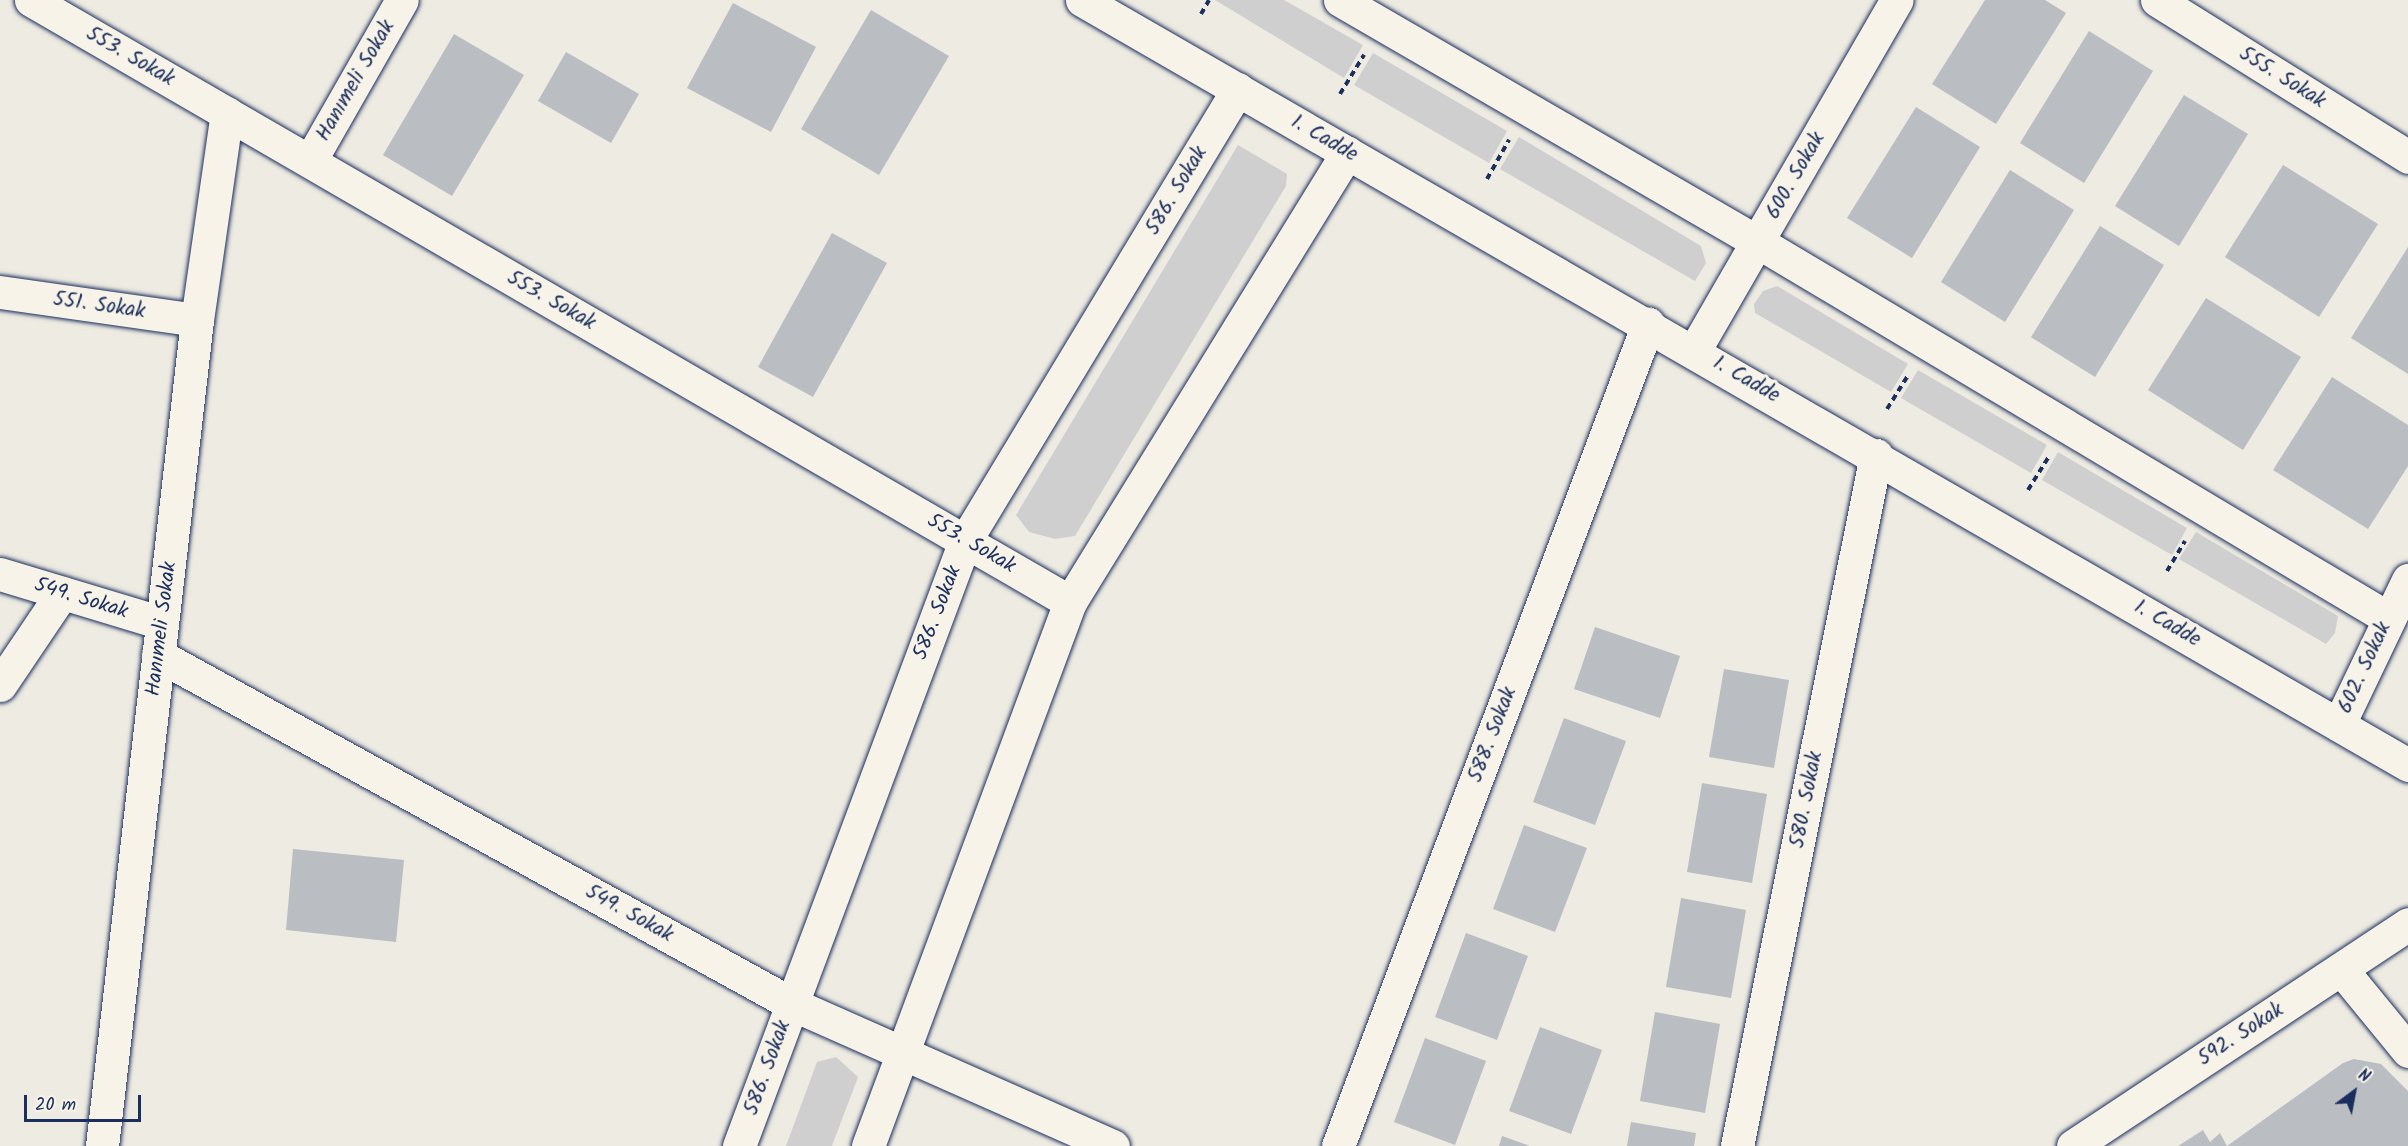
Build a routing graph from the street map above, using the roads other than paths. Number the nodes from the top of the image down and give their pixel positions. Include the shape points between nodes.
1 (31, 0) edge
2 (402, 0) edge
3 (1082, 0) edge
4 (1340, 0) edge
5 (1897, 0) edge
6 (2157, 0) edge
7 (1238, 89) junction
8 (227, 113) junction
9 (1347, 153) junction
10 (2408, 157) edge
11 (310, 161) junction
12 (1758, 242) junction
13 (0, 292) edge
14 (197, 320) junction
15 (1648, 324) junction
16 (1694, 351) junction
17 (1876, 455) junction
18 (965, 541) junction
19 (0, 574) edge
20 (2408, 580) edge
21 (62, 593) junction
22 (1070, 602) junction
23 (2388, 618) junction
24 (162, 623) junction
25 (158, 656) junction
26 (0, 685) edge
27 (2339, 724) junction
28 (2408, 765) edge
29 (2408, 924) edge
30 (2341, 969) junction
31 (792, 1004) junction
32 (2408, 1051) edge
33 (903, 1053) junction
34 (102, 1146) edge
35 (739, 1146) edge
36 (868, 1146) edge
37 (1113, 1146) edge
38 (1338, 1146) edge
39 (1737, 1146) edge
40 (2073, 1146) edge

1 - 8 street, 553. Sokak
2 - 11 street, Hanımeli Sokak
3 - 7 street, 1. Cadde
4 - 12 street
5 - 12 street, 600. Sokak
6 - 10 street, 555. Sokak
7 - 9 street, 1. Cadde
7 - 18 street, 586. Sokak
8 - 11 street, 553. Sokak
8 - 14 street, Hanımeli Sokak
9 - 15 street, 1. Cadde
9 - 22 street
11 - 18 street, 553. Sokak
12 - 16 street, 600. Sokak
12 - 23 street
13 - 14 street, 551. Sokak
14 - 24 street, Hanımeli Sokak
15 - 16 street, 1. Cadde
15 - 38 street, 588. Sokak
16 - 17 street, 1. Cadde
17 - 27 street, 1. Cadde
17 - 39 street, 580. Sokak
18 - 22 street, 553. Sokak
18 - 31 street, 586. Sokak
19 - 21 street, 549. Sokak
20 - 23 street, 602. Sokak
21 - 24 street, 549. Sokak
21 - 26 street
22 - 33 street
23 - 27 street, 602. Sokak
24 - 25 street, Hanımeli Sokak
25 - 31 street, 549. Sokak
25 - 34 street, Hanımeli Sokak
27 - 28 street, 1. Cadde
29 - 30 street, 592. Sokak
30 - 32 street
30 - 40 street, 592. Sokak
31 - 33 street, 549. Sokak
31 - 35 street, 586. Sokak
33 - 36 street
33 - 37 street, 549. Sokak

